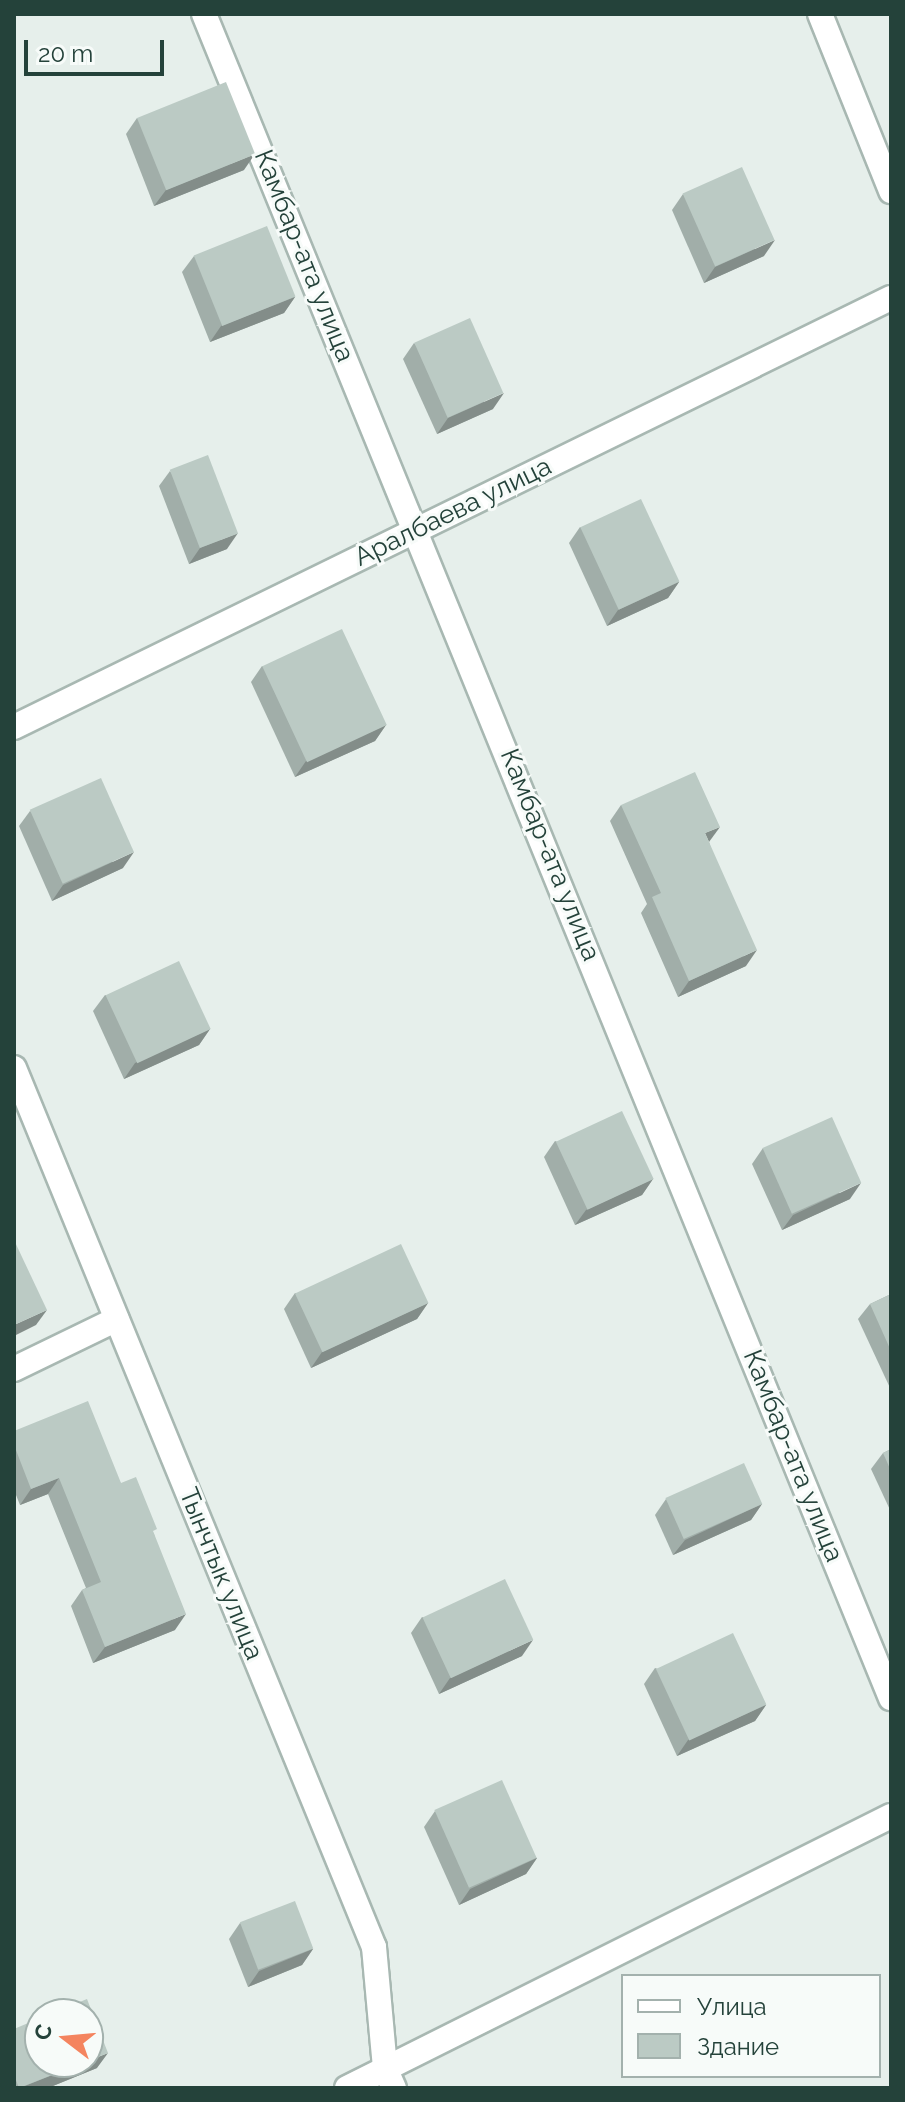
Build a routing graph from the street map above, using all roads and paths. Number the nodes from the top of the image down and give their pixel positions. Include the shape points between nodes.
1 (204, 14) edge
2 (820, 14) edge
3 (891, 191) edge
4 (891, 298) edge
5 (417, 530) junction
6 (14, 727) edge
7 (14, 1068) edge
8 (117, 1319) junction
9 (14, 1369) edge
10 (891, 1698) edge
11 (891, 1816) edge
12 (390, 2078) edge
13 (347, 2088) edge

1 - 5 street, Камбар-ата улица
2 - 3 street
4 - 5 street, Аралбаева улица
5 - 6 street, Аралбаева улица
5 - 10 street, Камбар-ата улица
7 - 8 street, Тынчтык улица
8 - 9 street
8 - 12 street, Тынчтык улица via 374,1947
11 - 12 street
12 - 13 street

